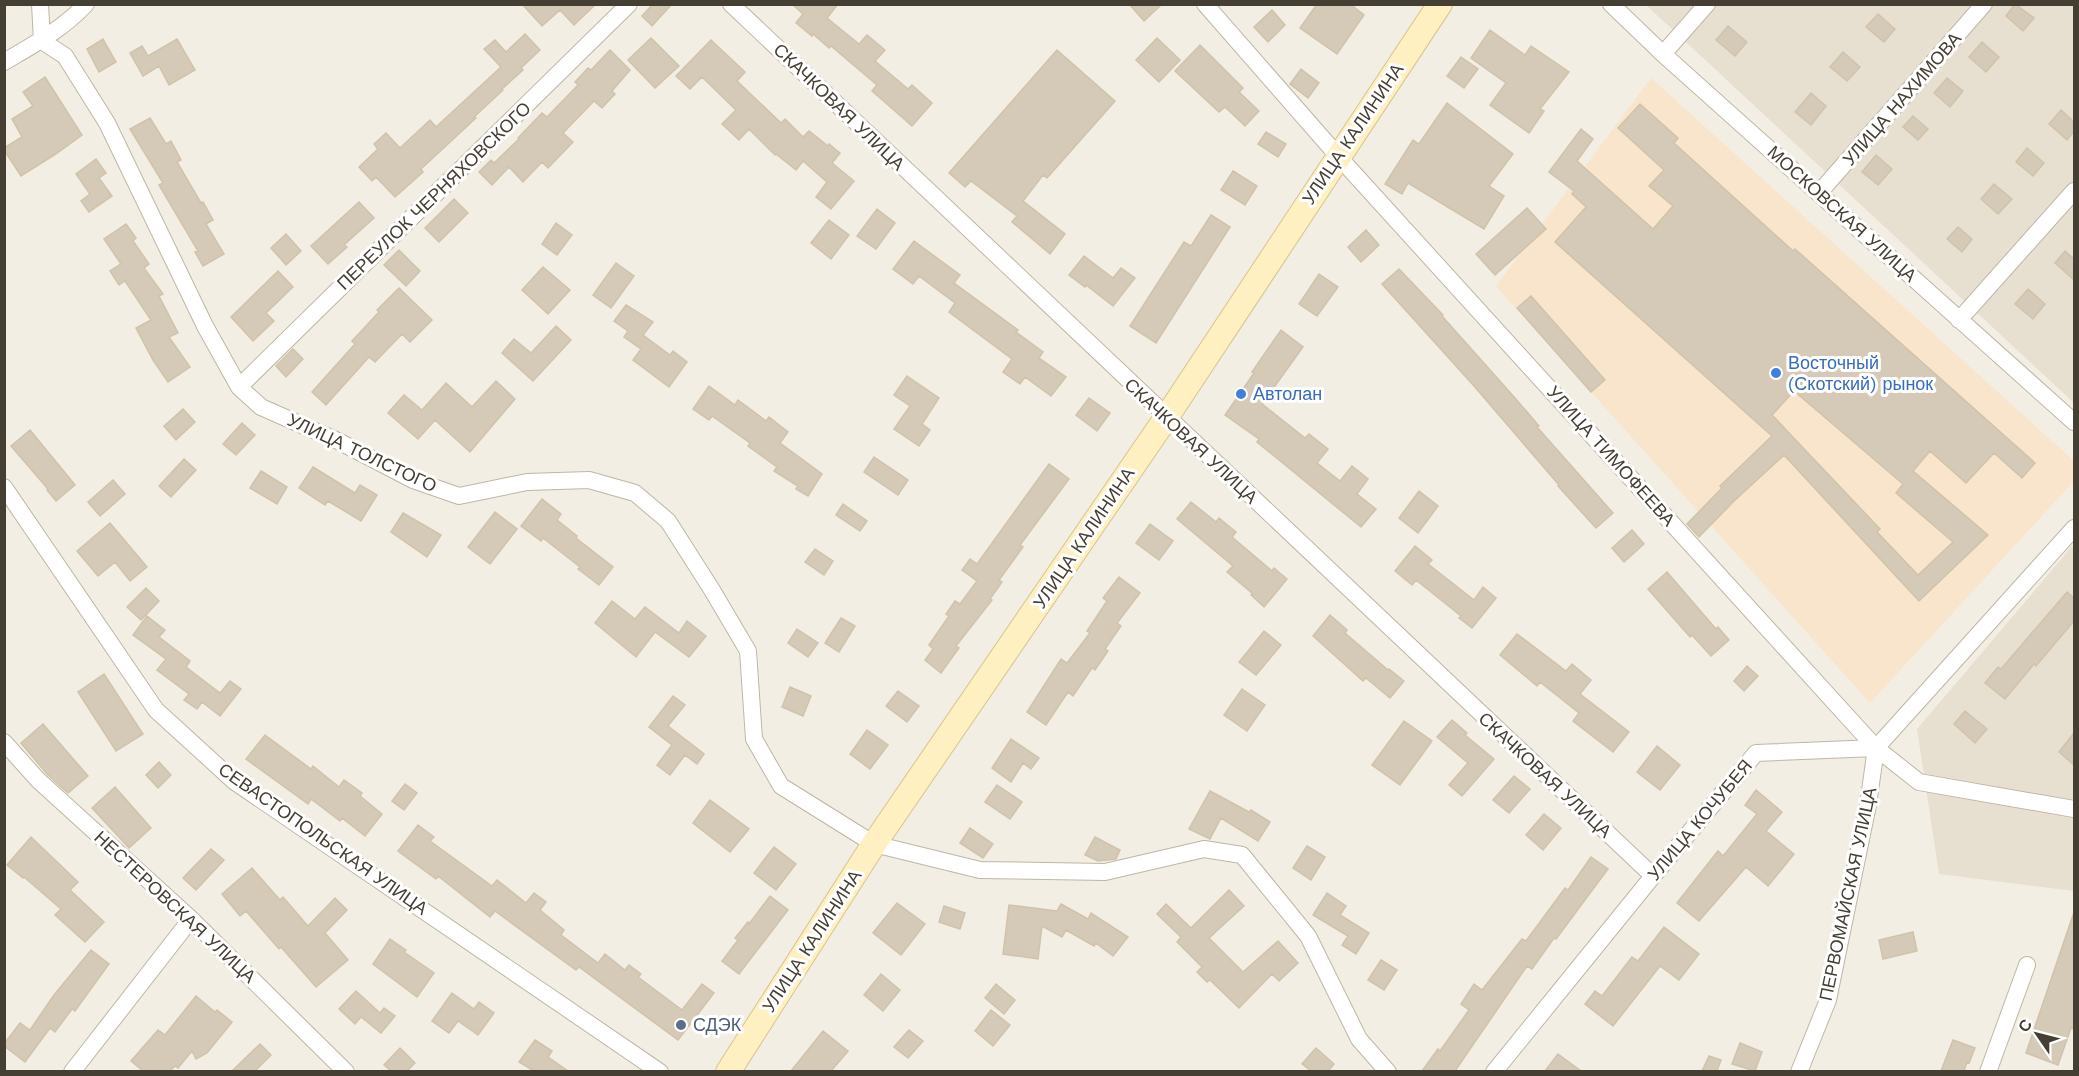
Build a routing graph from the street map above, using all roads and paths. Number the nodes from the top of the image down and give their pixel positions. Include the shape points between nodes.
1 (40, 4) edge
2 (86, 4) edge
3 (629, 4) edge
4 (731, 4) edge
5 (1205, 4) edge
6 (1440, 4) edge
7 (1611, 4) edge
8 (1707, 4) edge
9 (1984, 4) edge
10 (42, 40) junction
11 (1663, 54) junction
12 (4, 62) edge
13 (1338, 156) junction
14 (2074, 191) edge
15 (1820, 193) junction
16 (1959, 320) junction
17 (239, 387) junction
18 (1166, 418) junction
19 (2074, 422) edge
20 (4, 487) edge
21 (2074, 528) edge
22 (4, 742) edge
23 (1876, 748) junction
24 (2074, 809) edge
25 (874, 844) junction
26 (1653, 876) junction
27 (191, 919) junction
28 (2027, 965) dead end
29 (72, 1071) edge
30 (346, 1071) edge
31 (660, 1071) edge
32 (728, 1071) edge
33 (1388, 1071) edge
34 (1494, 1071) edge
35 (1798, 1071) edge
36 (1988, 1071) edge

1 - 10 street
2 - 10 street
3 - 17 street, ПЕРЕУЛОК ЧЕРНЯХОВСКОГО
4 - 18 street, СКАЧКОВАЯ УЛИЦА
5 - 13 street, УЛИЦА ТИМОФЕЕВА
6 - 13 main road, УЛИЦА КАЛИНИНА
7 - 11 street, МОСКОВСКАЯ УЛИЦА
8 - 11 street
9 - 15 street, УЛИЦА НАХИМОВА
10 - 12 street
10 - 17 street, УЛИЦА ТОЛСТОГО via 65,56 107,123 205,326
11 - 15 street, МОСКОВСКАЯ УЛИЦА
13 - 18 main road, УЛИЦА КАЛИНИНА
13 - 23 street, УЛИЦА ТИМОФЕЕВА
14 - 16 street
15 - 16 street, МОСКОВСКАЯ УЛИЦА
16 - 19 street, МОСКОВСКАЯ УЛИЦА
17 - 25 street, УЛИЦА ТОЛСТОГО via 261,407 413,480 459,496 528,482 589,480 635,493 668,521 748,651 754,739 781,786
18 - 25 main road, УЛИЦА КАЛИНИНА
18 - 26 street, СКАЧКОВАЯ УЛИЦА
20 - 31 street, СЕВАСТОПОЛЬСКАЯ УЛИЦА via 156,710 235,782
21 - 23 street
22 - 27 street, НЕСТЕРОВСКАЯ УЛИЦА via 38,780
23 - 24 street, УЛИЦА ТИМОФЕЕВА via 1919,782
23 - 26 street, УЛИЦА КОЧУБЕЯ via 1756,753
23 - 35 street, ПЕРВОМАЙСКАЯ УЛИЦА via 1828,1000
25 - 32 main road, УЛИЦА КАЛИНИНА
25 - 33 street, УЛИЦА ТОЛСТОГО via 980,870 1105,872 1204,849 1242,855 1308,936 1359,1039
26 - 34 street, УЛИЦА КОЧУБЕЯ
27 - 29 street
27 - 30 street, НЕСТЕРОВСКАЯ УЛИЦА
28 - 36 street

